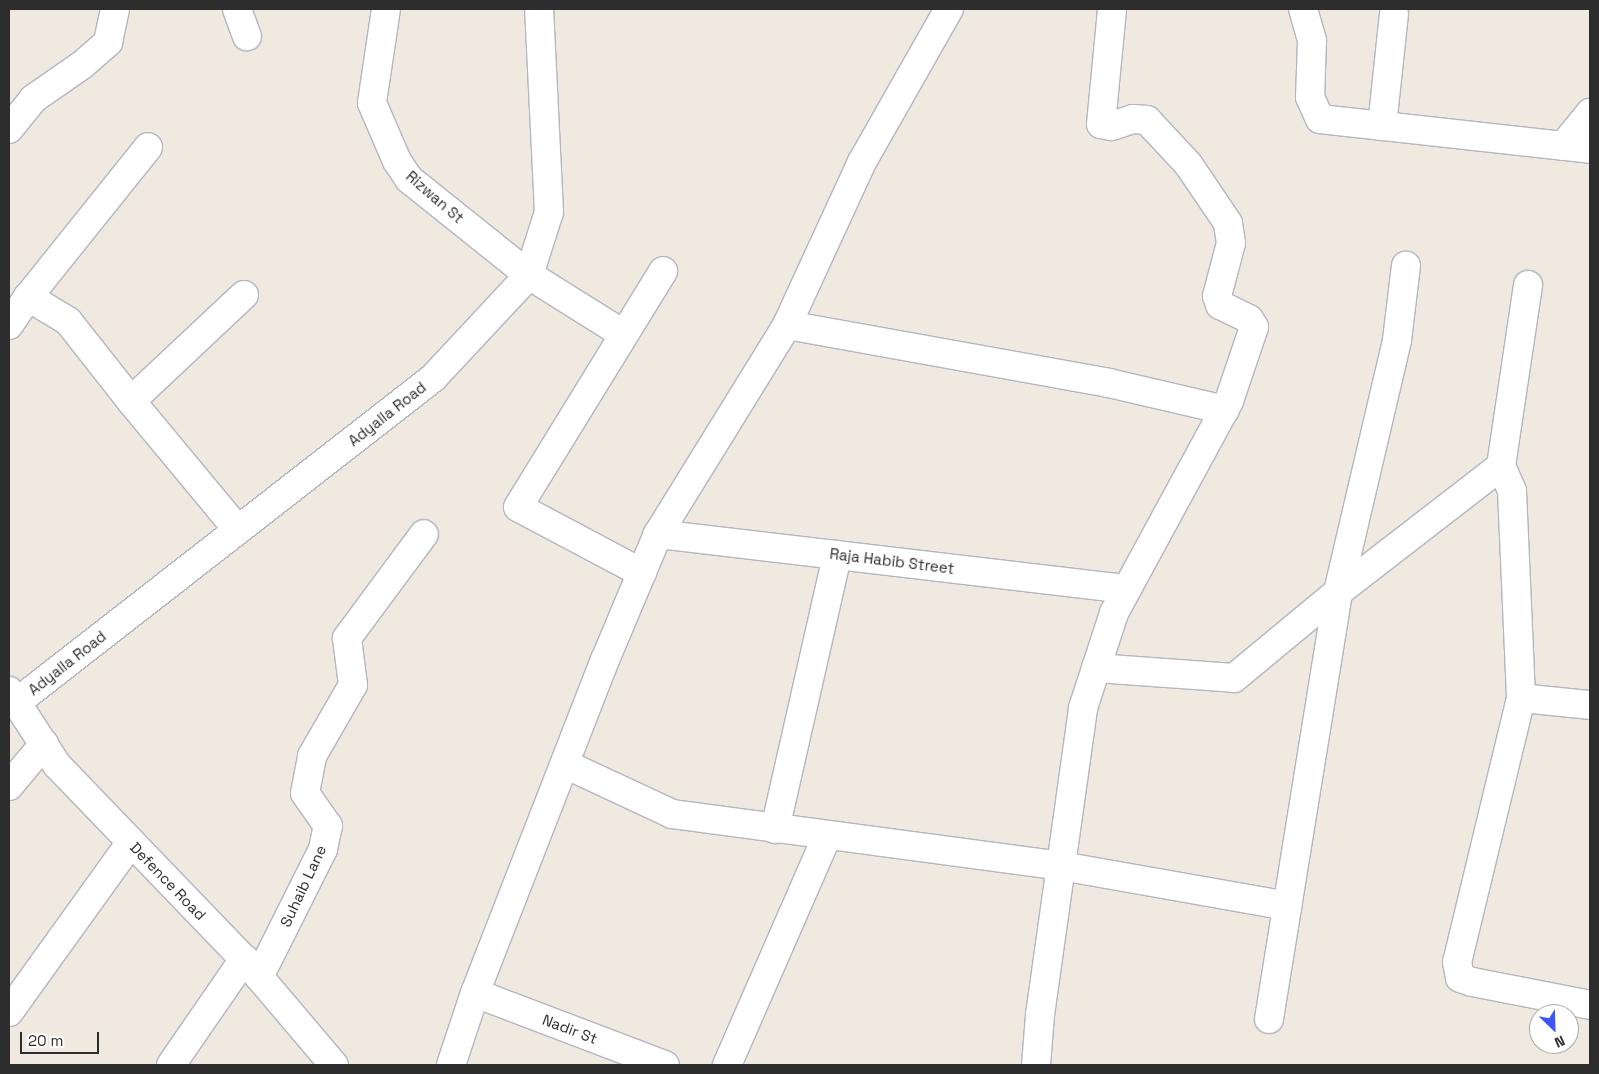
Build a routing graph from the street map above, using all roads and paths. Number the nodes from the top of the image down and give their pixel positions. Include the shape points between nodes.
1 (115, 9) edge
2 (236, 9) edge
3 (386, 9) edge
4 (539, 9) edge
5 (949, 9) edge
6 (1112, 9) edge
7 (1303, 9) edge
8 (1394, 14) dead end
9 (246, 36) dead end
10 (1590, 113) edge
11 (1382, 126) junction
12 (9, 129) edge
13 (1563, 146) junction
14 (148, 147) dead end
15 (1590, 149) edge
16 (1406, 266) dead end
17 (662, 271) dead end
18 (529, 274) junction
19 (1528, 285) dead end
20 (244, 295) dead end
21 (28, 297) junction
22 (9, 324) edge
23 (786, 325) junction
24 (623, 334) junction
25 (131, 401) junction
26 (1225, 410) junction
27 (1501, 466) junction
28 (238, 530) junction
29 (424, 534) dead end
30 (658, 534) junction
31 (837, 554) junction
32 (642, 573) junction
33 (1126, 590) junction
34 (1338, 592) junction
35 (1096, 668) junction
36 (13, 697) edge
37 (1521, 698) junction
38 (1590, 705) edge
39 (44, 744) junction
40 (565, 764) junction
41 (9, 786) edge
42 (775, 829) junction
43 (827, 836) junction
44 (131, 842) junction
45 (1061, 866) junction
46 (1287, 906) junction
47 (252, 968) junction
48 (475, 993) junction
49 (1590, 1005) edge
50 (9, 1012) edge
51 (1269, 1019) dead end
52 (171, 1065) edge
53 (334, 1065) edge
54 (451, 1065) edge
55 (665, 1065) edge
56 (727, 1065) edge
57 (1036, 1065) edge

1 - 12 street via 108,42 82,65 32,99
2 - 9 street
3 - 18 street, Rizwan St via 372,103 396,161 409,178
4 - 18 street, Adyalla Road via 549,212
5 - 23 street via 862,162
6 - 26 street via 1101,124 1111,126 1133,119 1147,120 1156,127 1188,164 1228,223 1231,243 1217,296 1220,305 1248,319 1254,327
7 - 11 street via 1312,41 1310,97 1320,119
8 - 11 street
10 - 13 street
11 - 13 street
13 - 15 street
14 - 21 street
16 - 34 street via 1397,340
17 - 24 street
18 - 24 street, Rizwan St
18 - 28 street, Adyalla Road via 433,378
19 - 27 street
20 - 25 street
21 - 22 street
21 - 25 street via 68,321
23 - 26 street via 1109,383
23 - 30 street
24 - 32 street via 518,507
25 - 28 street
26 - 33 street
27 - 34 street
27 - 37 street via 1512,491
28 - 36 street, Adyalla Road
29 - 47 street, Suhaib Lane via 347,638 353,685 312,756 305,793 328,826 323,849
30 - 31 street, Raja Habib Street
30 - 32 street
31 - 33 street, Raja Habib Street
31 - 42 street
32 - 40 street
33 - 35 street via 1114,613
34 - 35 street via 1234,678
34 - 46 street
35 - 45 street via 1083,708
36 - 39 street, Defence Road
37 - 38 street
37 - 49 street via 1457,962 1460,978
39 - 41 street
39 - 44 street, Defence Road via 57,764
40 - 42 street via 672,814
40 - 48 street
42 - 43 street
43 - 45 street
43 - 56 street
44 - 47 street, Defence Road
44 - 50 street
45 - 46 street
45 - 57 street
46 - 51 street
47 - 52 street, Suhaib Lane
47 - 53 street, Defence Road
48 - 54 street
48 - 55 street, Nadir St

